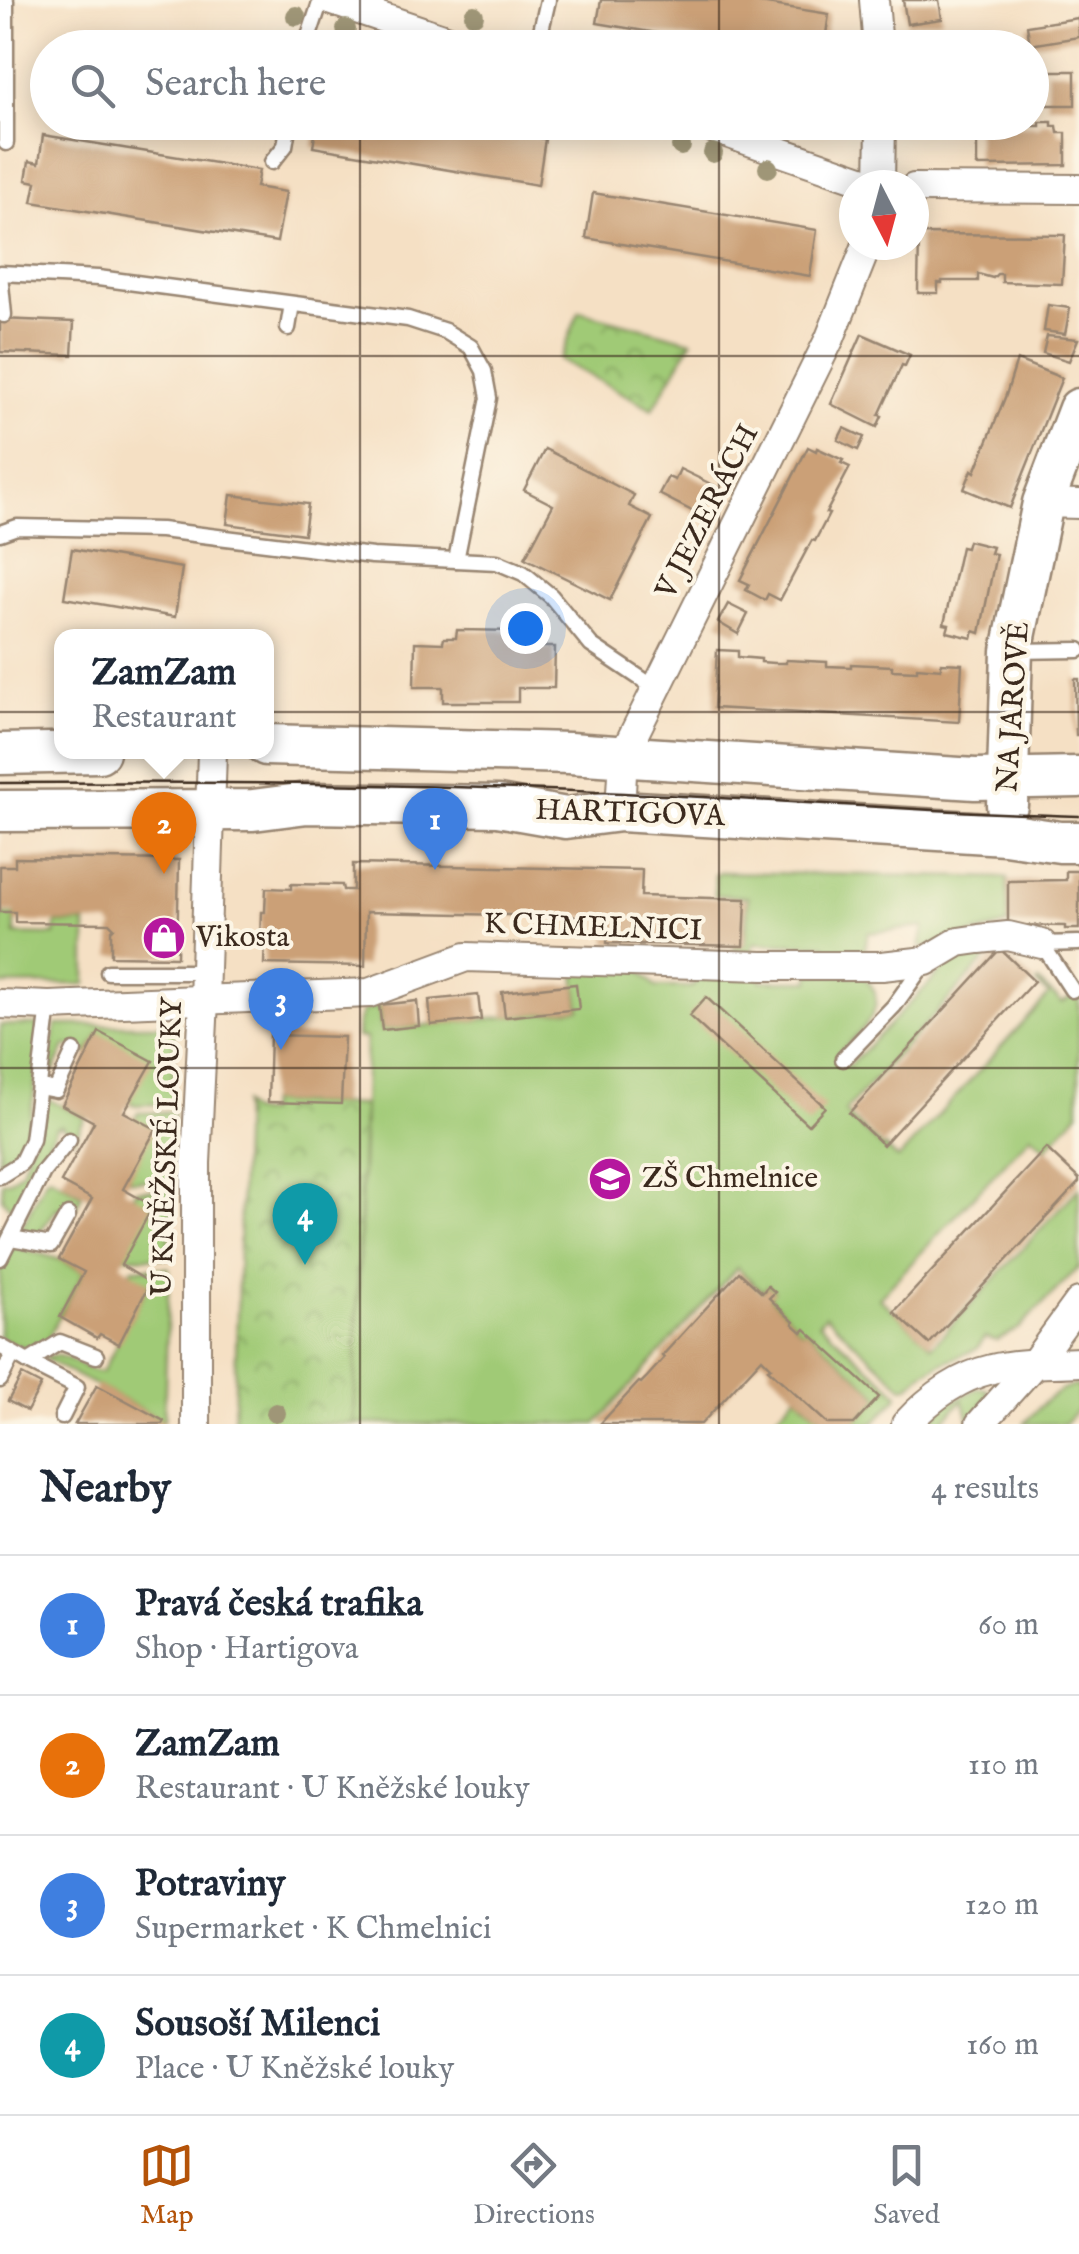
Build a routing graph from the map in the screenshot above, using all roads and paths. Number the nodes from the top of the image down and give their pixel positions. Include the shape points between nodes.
1 (6, 0) edge
2 (321, 0) edge
3 (330, 0) edge
4 (548, 0) edge
5 (874, 0) edge
6 (311, 30) edge
7 (419, 30) edge
8 (541, 30) edge
9 (876, 30) edge
10 (286, 140) edge
11 (747, 140) edge
12 (880, 140) edge
13 (6, 143) dead end
14 (272, 162) dead end
15 (879, 170) edge
16 (839, 172) edge
17 (929, 188) edge
18 (1079, 189) edge
19 (861, 260) edge
20 (0, 274) edge
21 (292, 304) junction
22 (4, 315) dead end
23 (288, 328) dead end
24 (1079, 409) edge
25 (1061, 504) edge
26 (0, 533) edge
27 (456, 560) junction
28 (1079, 650) edge
29 (1012, 652) junction
30 (655, 688) junction
31 (274, 745) edge
32 (54, 753) edge
33 (0, 754) edge
34 (623, 756) junction
35 (212, 759) edge
36 (1079, 777) edge
37 (1008, 778) junction
38 (0, 811) edge
39 (210, 811) junction
40 (620, 811) junction
41 (1005, 834) junction
42 (1079, 842) edge
43 (1079, 943) edge
44 (1042, 944) junction
45 (926, 962) junction
46 (108, 972) dead end
47 (205, 986) junction
48 (1072, 990) dead end
49 (0, 1004) edge
50 (49, 1006) junction
51 (74, 1051) dead end
52 (843, 1060) dead end
53 (40, 1087) junction
54 (69, 1140) dead end
55 (0, 1176) edge
56 (68, 1215) dead end
57 (11, 1238) junction
58 (0, 1258) edge
59 (1079, 1302) edge
60 (7, 1350) edge
61 (96, 1356) dead end
62 (28, 1362) junction
63 (1079, 1362) edge
64 (1034, 1365) junction
65 (0, 1380) edge
66 (62, 1417) dead end
67 (196, 1424) edge
68 (906, 1424) edge
69 (980, 1424) edge

1 - 13 lane
2 - 6 lane
3 - 7 street
4 - 8 lane
5 - 9 street
10 - 14 lane
11 - 16 street
12 - 15 street
17 - 18 street
19 - 30 street, V JEZERÁCH via 768,467
20 - 21 lane via 98,278
20 - 22 lane
21 - 23 lane
21 - 27 lane via 408,319 470,347 489,398
24 - 25 main road, NA JAROVĚ
25 - 29 main road, NA JAROVĚ
26 - 27 lane via 16,527 162,530
27 - 30 lane via 497,562 523,573 591,645
28 - 29 lane
29 - 37 main road, NA JAROVĚ
30 - 34 street, V JEZERÁCH
31 - 34 main road, HARTIGOVA
32 - 33 main road
34 - 37 main road, HARTIGOVA
34 - 40 street, V JEZERÁCH
35 - 39 street, U KNĚŽSKÉ LOUKY
36 - 37 main road, HARTIGOVA
37 - 41 main road, NA JAROVĚ
38 - 39 main road, HARTIGOVA
39 - 40 main road, HARTIGOVA via 307,803 498,806 566,818
39 - 47 street, U KNĚŽSKÉ LOUKY
40 - 41 main road, HARTIGOVA
41 - 42 main road, HARTIGOVA
43 - 44 lane, K CHMELNICI
44 - 45 street, K CHMELNICI via 979,938 958,942
44 - 48 lane
45 - 47 street, K CHMELNICI via 764,966 466,957 369,993
45 - 52 lane, K CHMELNICI
46 - 47 lane
47 - 50 street, K CHMELNICI
47 - 67 street, U KNĚŽSKÉ LOUKY via 196,1163
49 - 50 street, K CHMELNICI
50 - 53 lane
51 - 53 lane via 56,1090
53 - 55 lane via 32,1140 21,1163
54 - 57 lane via 42,1172
56 - 57 lane via 51,1245
57 - 58 lane
59 - 64 street
60 - 62 lane
60 - 65 lane
61 - 62 lane via 60,1342
62 - 66 lane via 77,1386
63 - 64 street
64 - 68 street via 992,1368 946,1388
64 - 69 street

